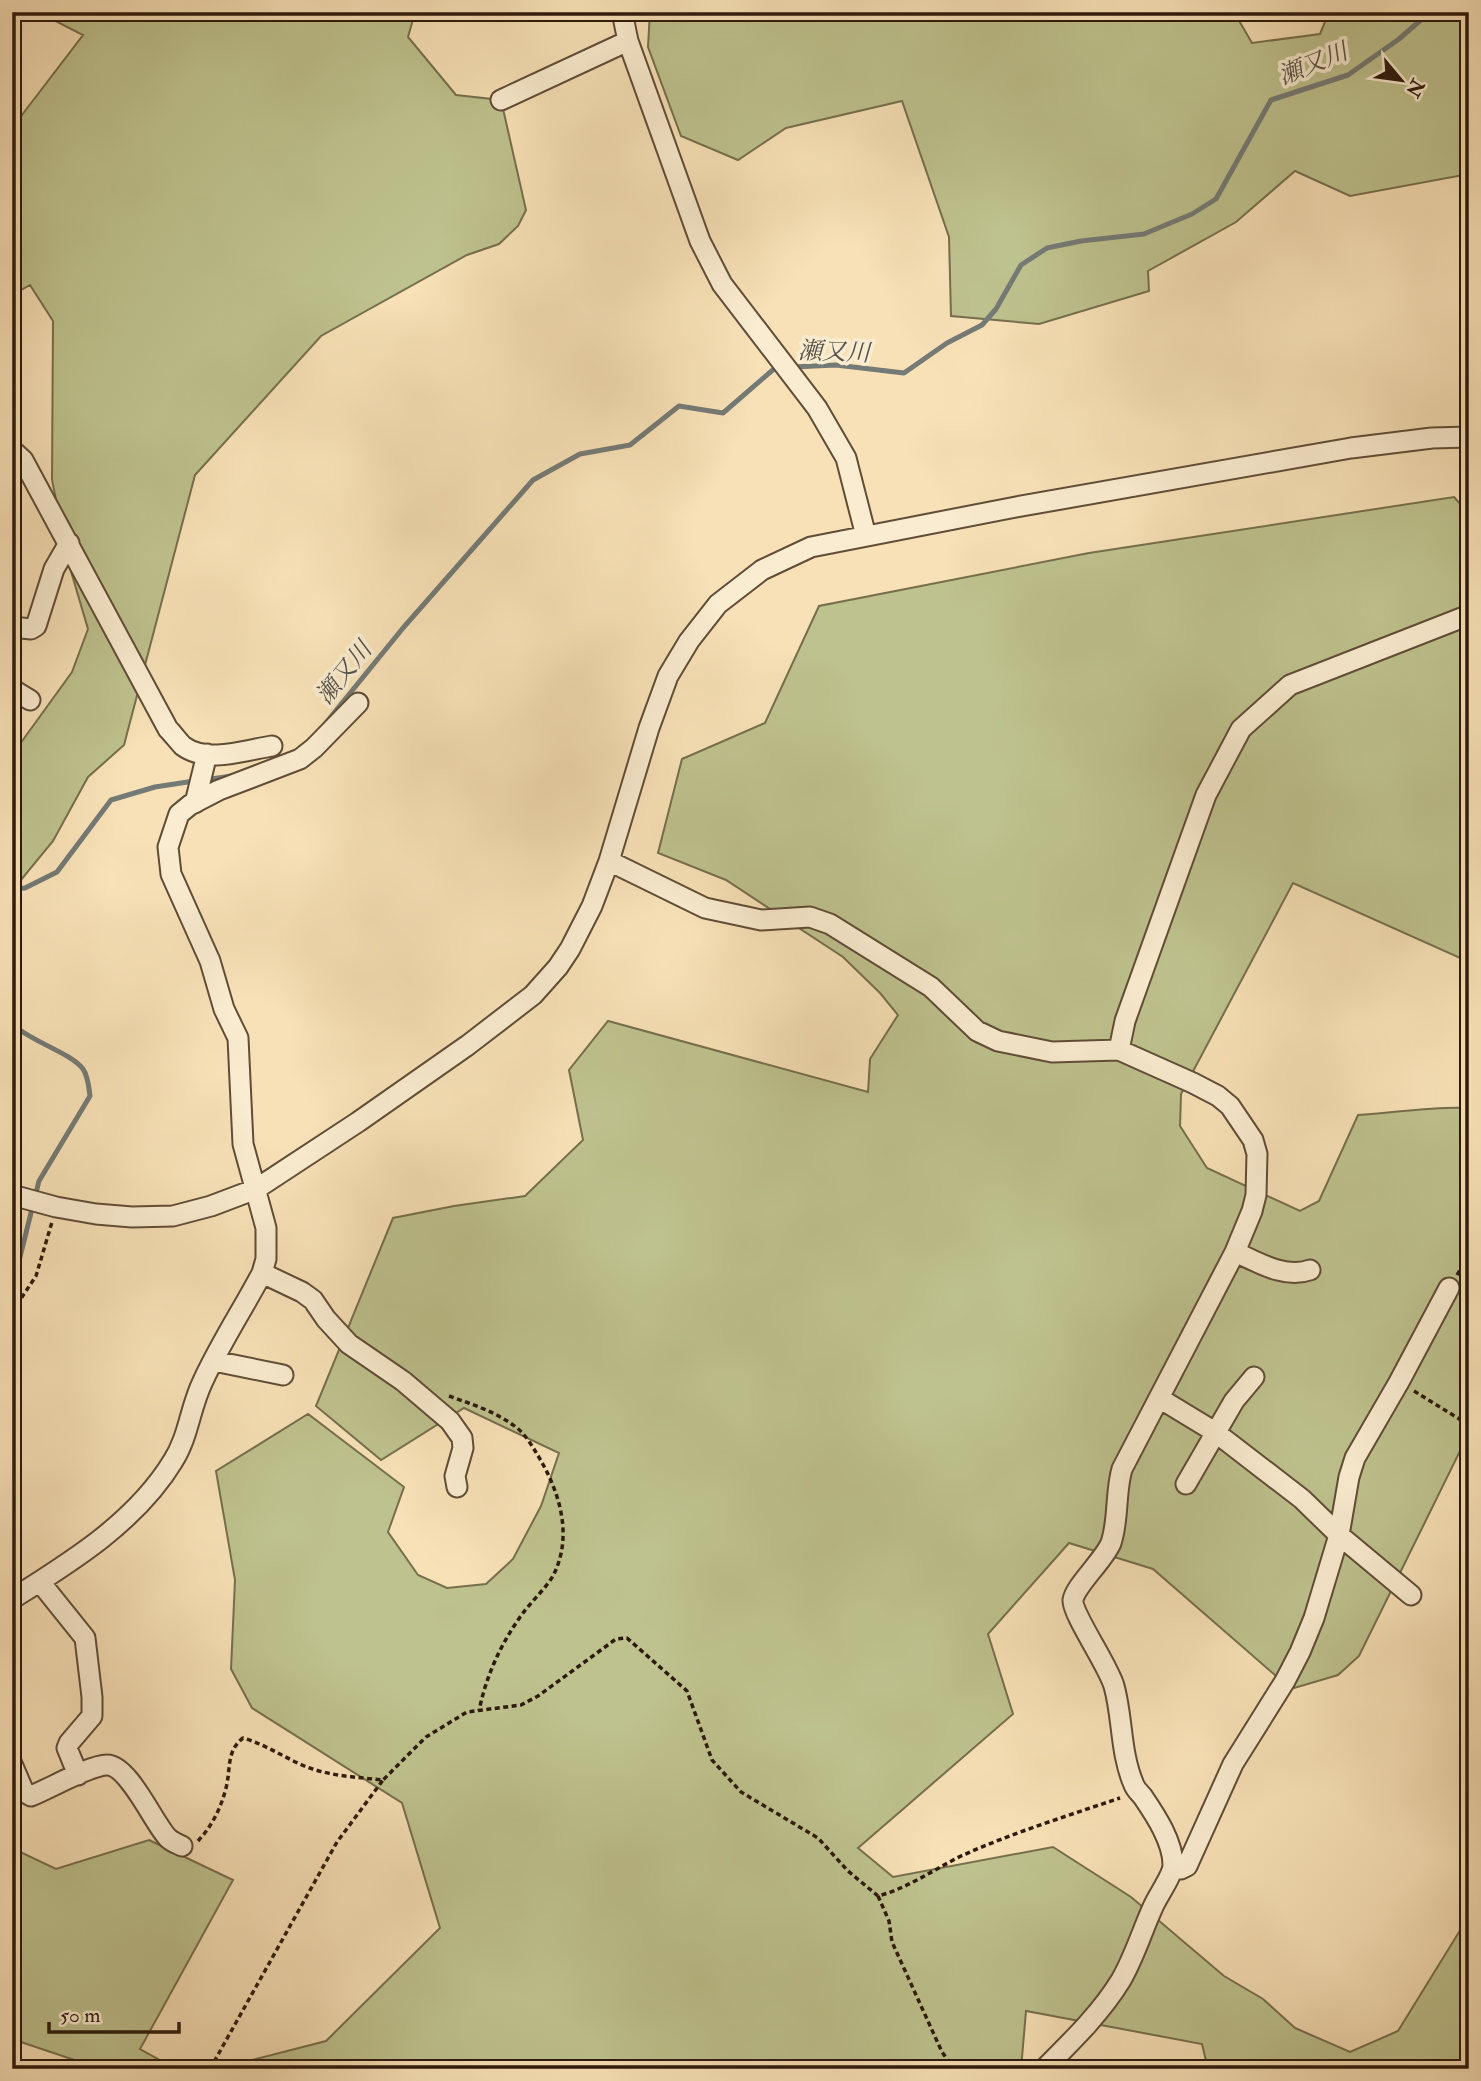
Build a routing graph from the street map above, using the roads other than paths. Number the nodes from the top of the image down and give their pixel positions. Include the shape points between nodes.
1 (622, 12) edge
2 (628, 41) junction
3 (501, 100) dead end
4 (1469, 437) edge
5 (12, 450) edge
6 (866, 536) junction
7 (69, 543) junction
8 (1469, 615) edge
9 (12, 627) edge
10 (12, 689) edge
11 (30, 700) dead end
12 (358, 703) dead end
13 (272, 746) dead end
14 (207, 754) junction
15 (195, 803) junction
16 (609, 861) junction
17 (1119, 1049) junction
18 (256, 1189) junction
19 (12, 1195) edge
20 (1234, 1252) junction
21 (1310, 1270) dead end
22 (262, 1273) junction
23 (1449, 1288) dead end
24 (214, 1361) junction
25 (283, 1375) dead end
26 (1254, 1377) dead end
27 (1159, 1398) junction
28 (1215, 1432) junction
29 (1186, 1484) dead end
30 (457, 1488) dead end
31 (1339, 1535) junction
32 (40, 1582) junction
33 (1410, 1595) dead end
34 (12, 1599) edge
35 (12, 1764) edge
36 (78, 1775) junction
37 (182, 1846) road end
38 (1174, 1867) junction
39 (1044, 2069) edge

1 - 2 street
2 - 3 street
2 - 6 street via 700,241 722,284 817,408 846,458
4 - 6 street via 1351,448
5 - 7 street via 23,460
6 - 16 street via 811,547 762,570 718,604 703,622 668,676
7 - 9 street via 54,569 36,626
7 - 14 street via 168,729 184,747
8 - 17 street via 1290,685 1241,729 1206,795
10 - 11 street
12 - 15 street via 300,759
13 - 14 street
14 - 15 street
15 - 18 street via 179,814 168,847 171,874 238,1038 243,1144
16 - 17 street via 705,908 761,920 810,917 830,924 931,987 977,1031 998,1041 1052,1052
16 - 18 street via 570,949 533,995 358,1122
17 - 20 street via 1218,1096 1253,1140 1256,1195
18 - 19 street via 173,1216 96,1214
18 - 22 street via 266,1228
20 - 21 street via 1285,1273
20 - 27 street
22 - 24 street
22 - 30 street via 313,1300 349,1344 450,1421 462,1438
23 - 31 street via 1355,1458
24 - 25 street
24 - 32 street via 175,1459 138,1507
26 - 28 street
27 - 28 street
27 - 38 street via 1122,1469 1111,1543 1073,1599 1114,1686 1124,1754 1135,1787 1169,1843
28 - 29 street
28 - 31 street via 1302,1499
31 - 33 street
31 - 38 street via 1300,1652 1233,1764 1187,1866
32 - 34 street
32 - 36 street via 85,1637 92,1716 67,1748
35 - 36 street via 24,1791 32,1796
36 - 37 street via 106,1765 118,1769 170,1840
38 - 39 street via 1121,1980

